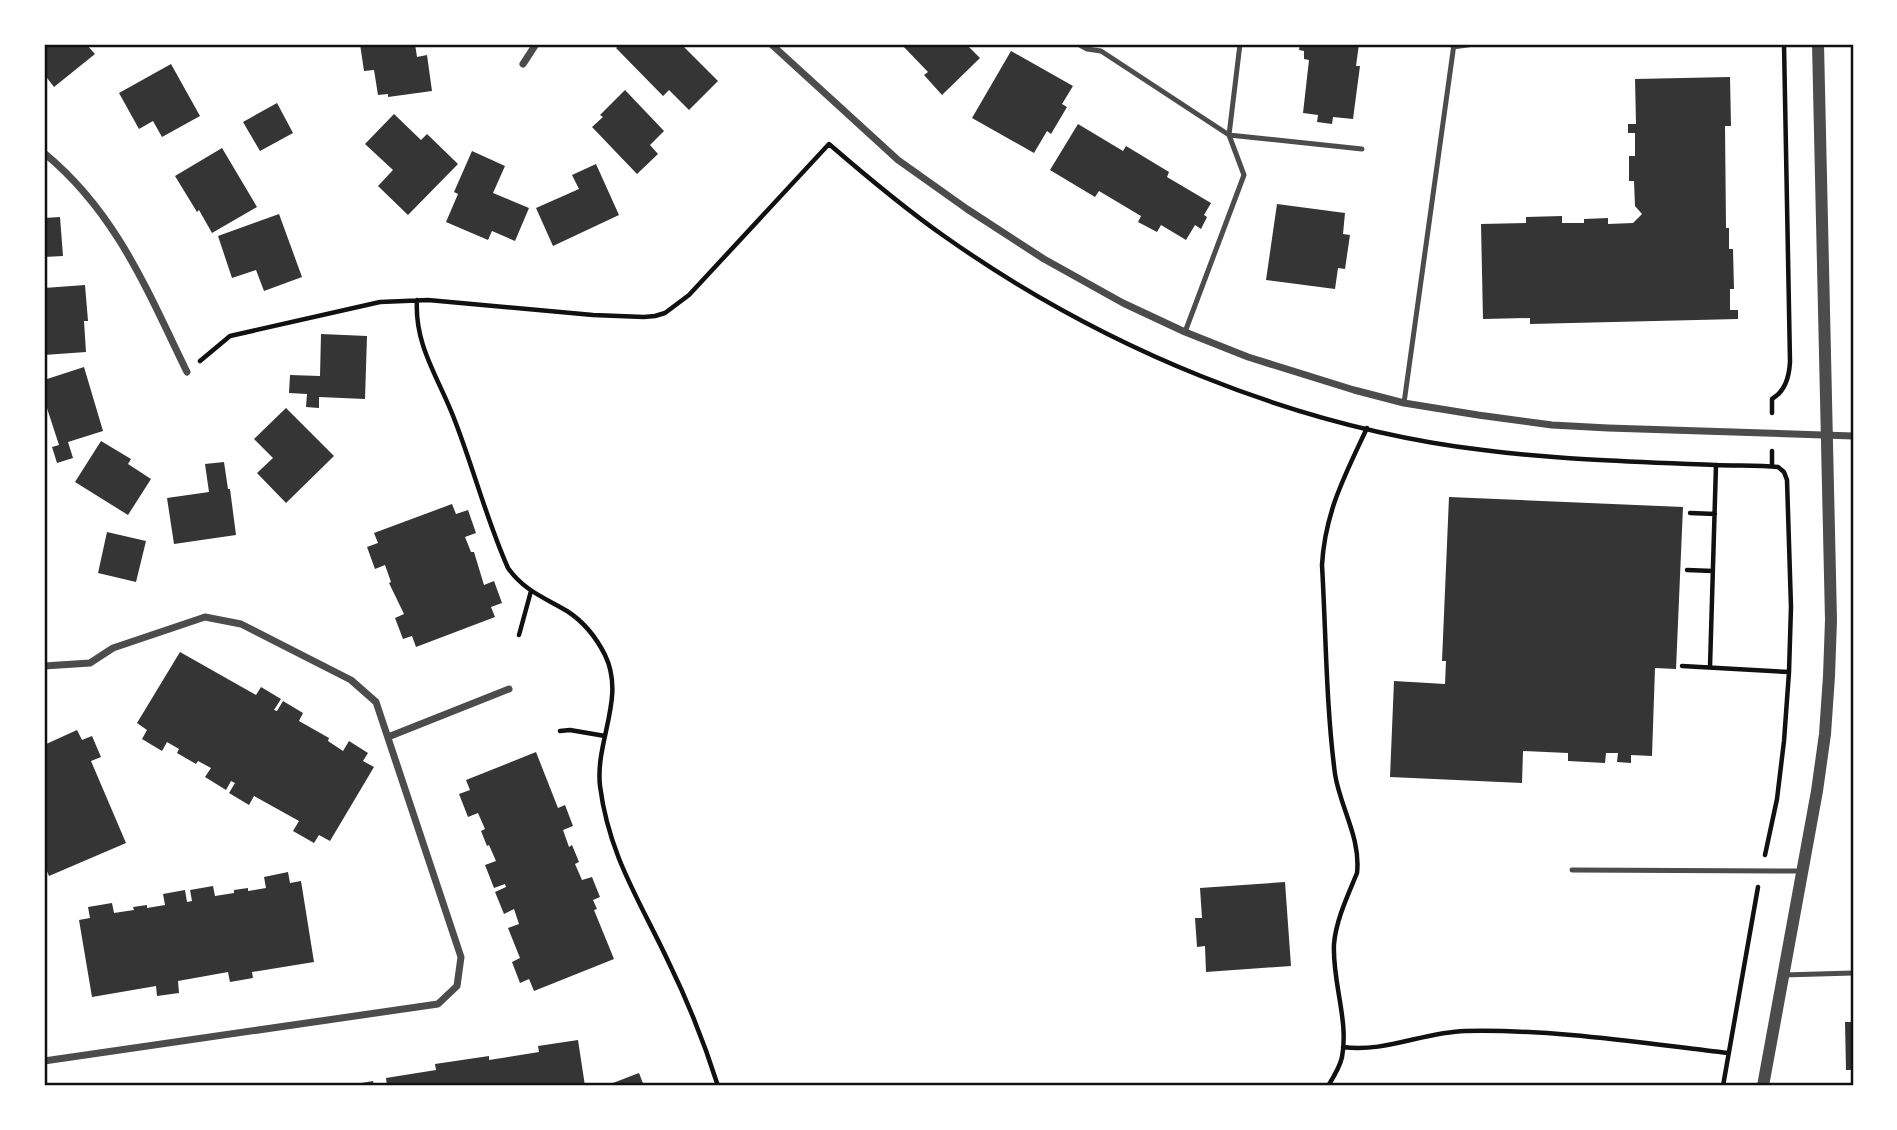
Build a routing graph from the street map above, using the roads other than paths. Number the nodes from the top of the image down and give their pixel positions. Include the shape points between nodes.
1 (536, 44) edge
2 (771, 44) edge
3 (1078, 44) edge
4 (1240, 44) edge
5 (1474, 44) edge
6 (1818, 44) edge
7 (1454, 45) edge
8 (523, 64) dead end
9 (1229, 135) junction
10 (1362, 149) dead end
11 (44, 153) edge
12 (1185, 332) junction
13 (187, 372) road end
14 (1404, 403) junction
15 (1826, 435) junction
16 (1853, 436) edge
17 (44, 666) edge
18 (509, 689) dead end
19 (388, 737) junction
20 (1572, 870) dead end
21 (1802, 871) junction
22 (1853, 973) edge
23 (1783, 975) junction
24 (44, 1061) edge
25 (1763, 1086) edge

1 - 8 street
2 - 12 street via 898,160 967,209 1044,259
3 - 9 lane via 1101,51
4 - 9 lane
5 - 7 lane
6 - 15 street
7 - 14 lane
9 - 10 lane
9 - 12 lane via 1244,175
11 - 13 street via 79,185 123,244
12 - 14 street via 1248,357
14 - 15 street via 1552,425
15 - 16 street
15 - 21 street via 1829,676 1819,779
17 - 19 street via 90,663 113,648 205,617 241,624 352,680 376,702
18 - 19 street
19 - 24 street via 461,957 457,986 438,1004
20 - 21 lane
21 - 23 street
22 - 23 lane
23 - 25 street

